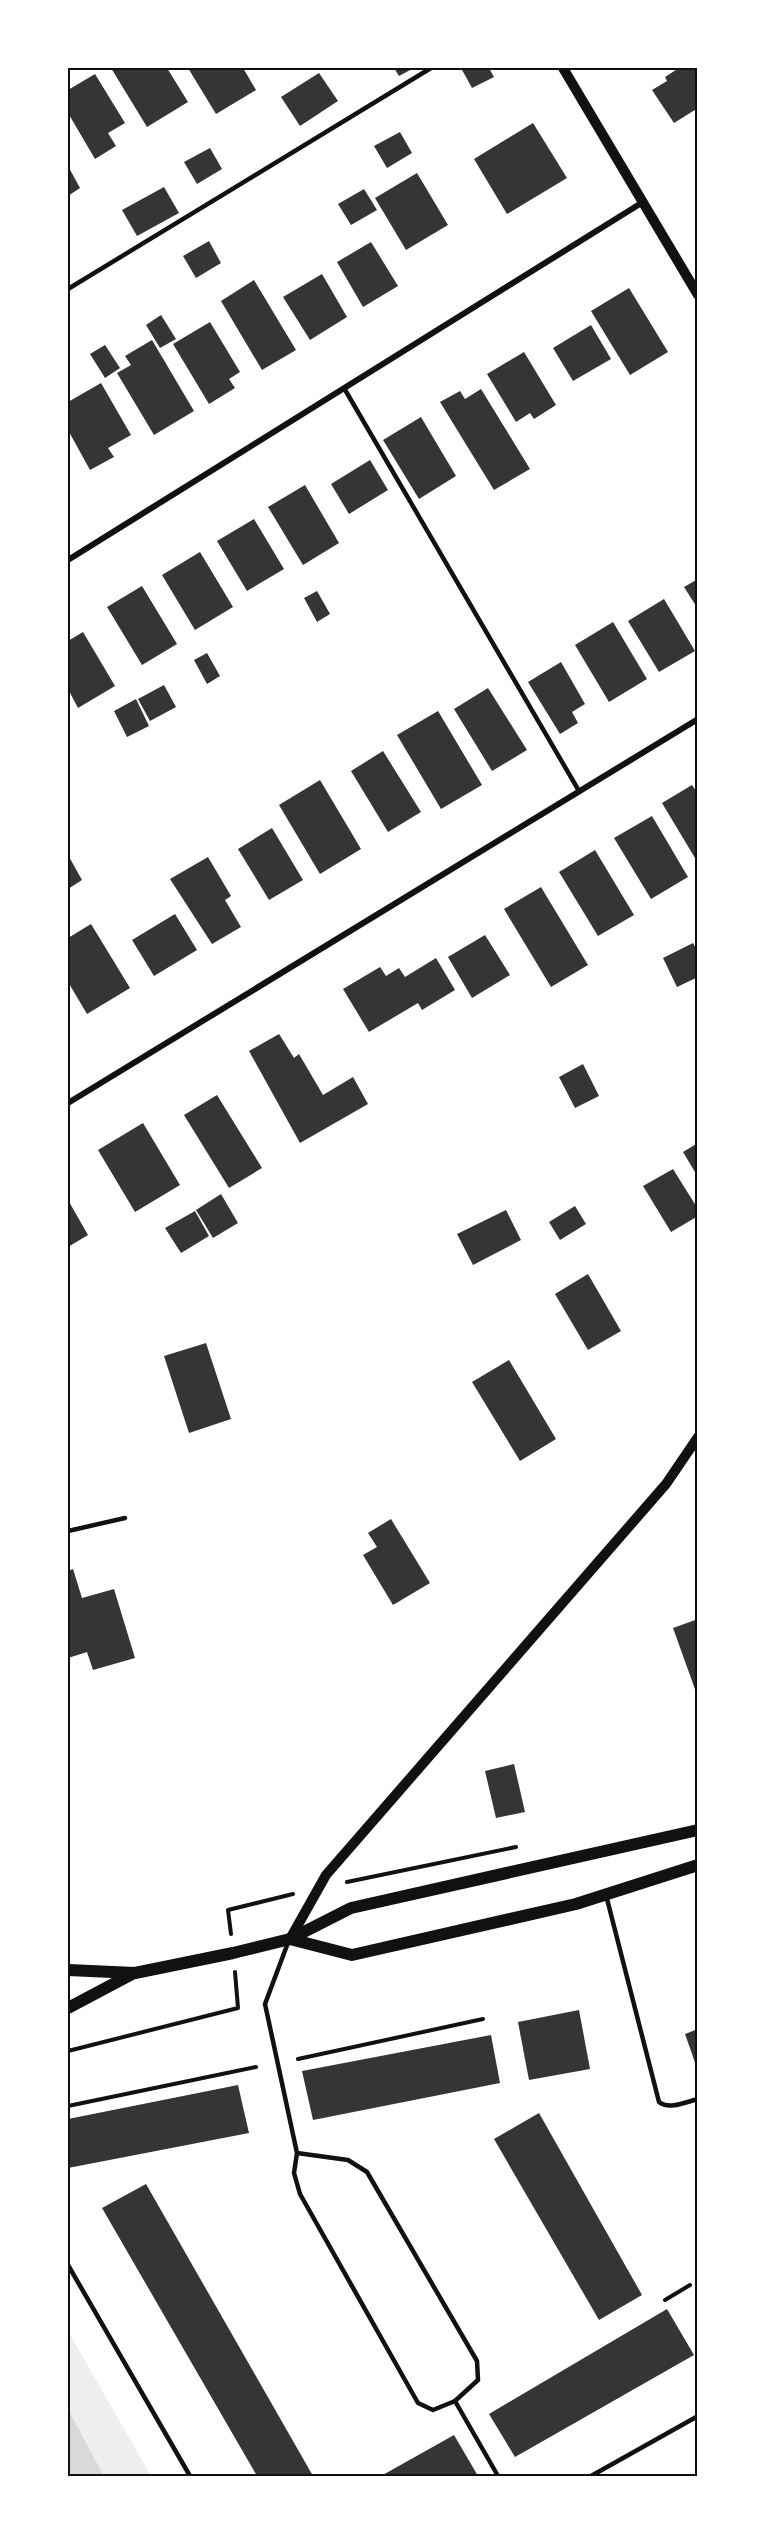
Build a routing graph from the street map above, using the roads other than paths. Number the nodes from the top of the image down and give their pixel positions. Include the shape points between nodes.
1 (431, 68) edge
2 (563, 68) edge
3 (643, 202) junction
4 (68, 289) edge
5 (698, 295) edge
6 (344, 388) junction
7 (68, 560) edge
8 (698, 719) edge
9 (579, 791) junction
10 (68, 1093) edge
11 (70, 1102) edge
12 (696, 1440) edge
13 (125, 1518) dead end
14 (68, 1531) edge
15 (698, 1830) edge
16 (698, 1865) edge
17 (606, 1895) junction
18 (290, 1939) junction
19 (68, 1970) edge
20 (135, 1973) junction
21 (68, 2008) edge
22 (698, 2099) edge
23 (297, 2153) junction
24 (68, 2265) edge
25 (455, 2401) junction
26 (698, 2416) edge
27 (190, 2476) edge
28 (498, 2476) edge
29 (591, 2476) edge

1 - 4 lane
2 - 3 street
3 - 5 street
3 - 6 street
6 - 7 street
6 - 9 lane
8 - 9 street
9 - 11 street
10 - 11 street
12 - 18 street via 666,1485 326,1875
13 - 14 lane
15 - 18 main road via 351,1908
16 - 17 main road
17 - 18 main road via 352,1955
17 - 22 lane via 659,2102 672,2105
18 - 20 main road
18 - 23 lane via 265,2004
19 - 20 main road
20 - 21 main road
23 - 25 lane via 294,2173 300,2194 418,2403 433,2410
23 - 25 lane via 348,2160 367,2172 477,2361 478,2379
24 - 27 lane
25 - 28 lane
26 - 29 lane

